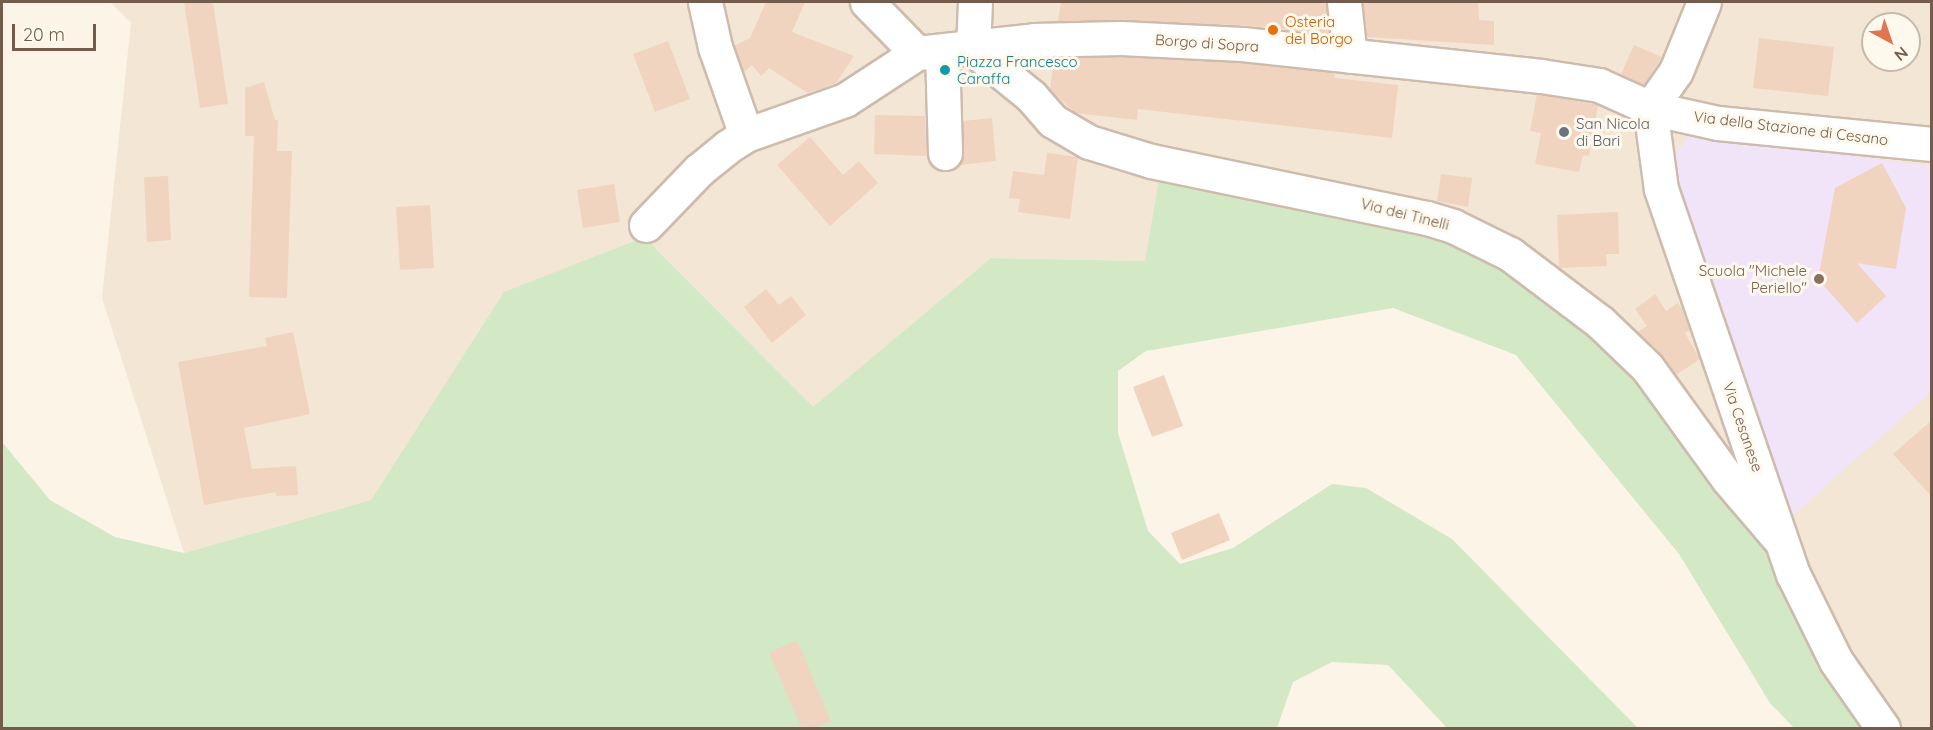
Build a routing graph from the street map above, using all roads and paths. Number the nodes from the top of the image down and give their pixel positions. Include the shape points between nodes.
1 (705, 2) edge
2 (867, 2) edge
3 (975, 2) edge
4 (1344, 2) edge
5 (1704, 2) edge
6 (944, 51) junction
7 (1350, 56) junction
8 (1650, 108) junction
9 (746, 135) junction
10 (1932, 144) edge
11 (945, 153) dead end
12 (646, 225) dead end
13 (1782, 541) junction
14 (1883, 729) edge

1 - 9 street via 715,47
2 - 6 street, Via dei Tinelli
3 - 6 street
4 - 7 street
5 - 8 street via 1676,71
6 - 7 street, Borgo di Sopra via 1034,40 1121,38 1242,44
6 - 9 street via 845,100
6 - 11 street
6 - 13 street, Via dei Tinelli via 1031,96 1053,121 1089,142 1152,161 1427,218 1494,244 1528,266 1626,345 1668,393 1728,478
7 - 8 street, Borgo di Sopra via 1585,82
8 - 10 street, Via della Stazione di Cesano via 1718,123
8 - 13 street, Via Cesanese via 1661,189
9 - 12 street via 699,170
13 - 14 street, Via Cesanese via 1821,633 1852,689

